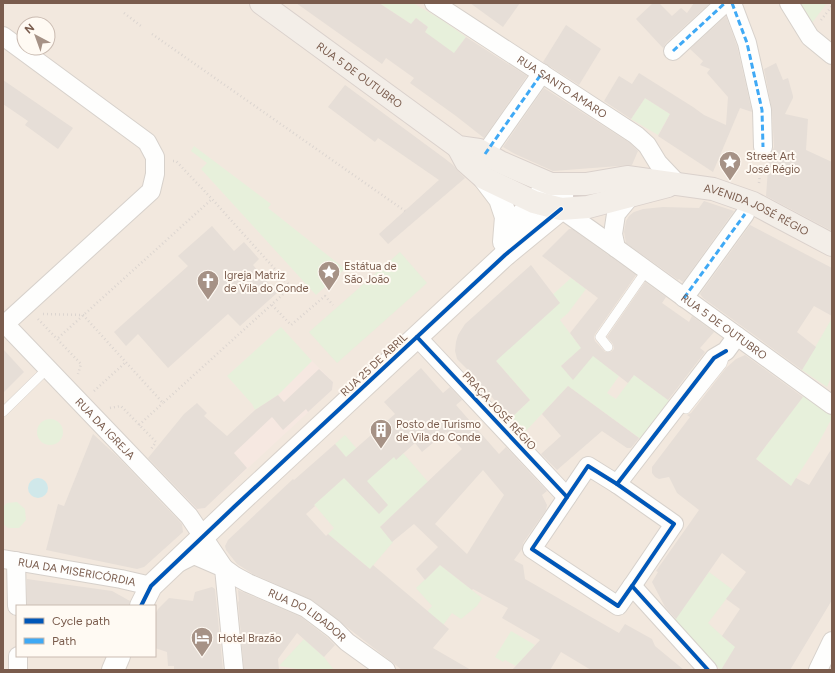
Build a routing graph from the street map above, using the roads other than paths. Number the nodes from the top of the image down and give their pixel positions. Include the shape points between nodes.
1 (261, 3) edge
2 (434, 3) edge
3 (725, 3) edge
4 (732, 3) edge
5 (789, 3) edge
6 (3, 36) edge
7 (673, 51) dead end
8 (832, 55) edge
9 (542, 73) junction
10 (458, 147) junction
11 (763, 147) road end
12 (485, 154) junction
13 (484, 178) junction
14 (677, 183) junction
15 (557, 184) junction
16 (630, 196) junction
17 (534, 202) junction
18 (561, 209) junction
19 (745, 214) dead end
20 (832, 245) edge
21 (616, 248) junction
22 (505, 255) junction
23 (646, 271) junction
24 (684, 298) junction
25 (4, 324) edge
26 (737, 336) junction
27 (417, 337) junction
28 (608, 347) dead end
29 (726, 351) junction
30 (48, 368) junction
31 (832, 405) edge
32 (686, 409) dead end
33 (3, 412) edge
34 (617, 484) junction
35 (567, 497) junction
36 (202, 537) junction
37 (10, 560) edge
38 (172, 566) junction
39 (224, 568) junction
40 (151, 586) junction
41 (632, 586) junction
42 (17, 605) edge
43 (142, 605) edge
44 (673, 641) dead end
45 (832, 641) edge
46 (347, 642) junction
47 (18, 657) edge
48 (119, 657) edge
49 (18, 670) edge
50 (113, 670) edge
51 (234, 670) edge
52 (364, 670) edge
53 (386, 670) edge
54 (702, 670) edge
55 (708, 670) edge
56 (818, 670) edge

1 - 10 main road, RUA 5 DE OUTUBRO
2 - 9 street, RUA SANTO AMARO
3 - 7 street
4 - 11 street via 747,43 762,110
5 - 8 street via 810,37
6 - 25 street via 147,142 155,157 151,191
9 - 12 street
9 - 14 street, RUA SANTO AMARO via 636,135 647,144 658,163
10 - 12 main road, RUA 5 DE OUTUBRO via 479,150
10 - 13 main road, RUA 5 DE OUTUBRO via 466,162
12 - 15 main road, RUA 5 DE OUTUBRO
13 - 17 main road, RUA 5 DE OUTUBRO
13 - 22 street via 500,199 506,217
14 - 15 main road, RUA 5 DE OUTUBRO via 627,177 586,184
14 - 16 main road, RUA 5 DE OUTUBRO
14 - 20 main road, AVENIDA JOSÉ RÉGIO via 713,189 753,203
15 - 17 street
15 - 18 street
16 - 18 main road, RUA 5 DE OUTUBRO via 588,208
16 - 21 street via 616,214 613,234
17 - 18 main road, RUA 5 DE OUTUBRO
17 - 22 street, RUA 25 DE ABRIL via 518,219
18 - 21 street, RUA 5 DE OUTUBRO
18 - 22 street, RUA 25 DE ABRIL
19 - 24 street
21 - 23 street, RUA 5 DE OUTUBRO
22 - 27 street, RUA 25 DE ABRIL
23 - 24 street, RUA 5 DE OUTUBRO
23 - 28 lane via 600,337
24 - 26 street, RUA 5 DE OUTUBRO
25 - 30 street, RUA DA IGREJA
26 - 29 street
26 - 31 street, RUA 5 DE OUTUBRO
27 - 35 street, PRAÇA JOSÉ RÉGIO
27 - 36 street, RUA 25 DE ABRIL
29 - 32 lane via 722,364
29 - 34 street via 714,358
30 - 33 lane
30 - 36 street, RUA DA IGREJA via 189,516
34 - 35 street via 588,466
34 - 41 street via 674,524
35 - 41 street via 532,549 618,606
36 - 38 street, RUA 25 DE ABRIL
36 - 39 street, RUA DA IGREJA
37 - 40 street, RUA DA MISERICÓRDIA
37 - 42 street
38 - 39 street via 194,555
38 - 40 street, RUA 25 DE ABRIL
39 - 46 street, RUA DO LIDADOR via 248,583 306,608
39 - 51 street
40 - 43 street
41 - 55 street
44 - 54 lane
45 - 56 street
46 - 52 street
46 - 53 street, RUA DO LIDADOR
47 - 49 street
48 - 50 street

